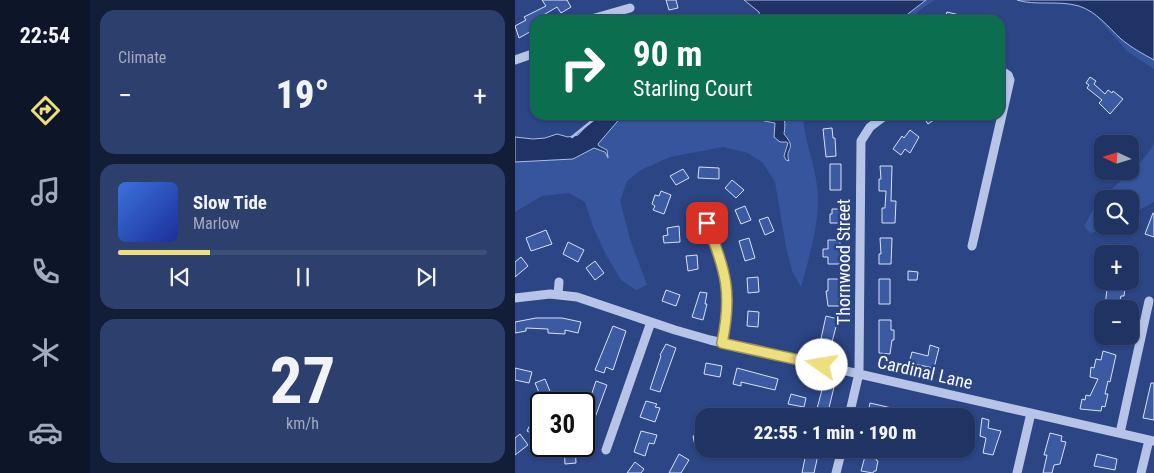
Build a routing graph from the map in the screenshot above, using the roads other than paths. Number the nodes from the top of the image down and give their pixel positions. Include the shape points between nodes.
1 (630, 8) dead end
2 (606, 15) edge
3 (530, 55) edge
4 (515, 60) edge
5 (1005, 73) edge
6 (1005, 102) edge
7 (879, 120) edge
8 (1001, 120) edge
9 (854, 131) dead end
10 (863, 136) junction
11 (707, 223) dead end
12 (972, 246) dead end
13 (559, 282) dead end
14 (558, 295) junction
15 (515, 298) edge
16 (1149, 301) dead end
17 (651, 322) junction
18 (722, 343) junction
19 (859, 373) junction
20 (851, 408) edge
21 (1031, 413) junction
22 (1120, 434) junction
23 (1151, 440) edge
24 (606, 450) dead end
25 (840, 458) edge
26 (836, 473) edge
27 (1017, 473) edge
28 (1141, 473) edge

1 - 2 street
3 - 4 street
5 - 6 street via 1010,80
7 - 10 street
8 - 12 street
9 - 10 street
10 - 19 street, Thornwood Street via 860,150
11 - 18 street via 723,265 727,290
13 - 14 street
14 - 15 street, Cardinal Lane
14 - 17 street, Cardinal Lane via 577,297
16 - 22 street
17 - 18 street, Cardinal Lane
17 - 24 street
18 - 19 street, Cardinal Lane
19 - 20 street, Thornwood Street
19 - 21 street, Cardinal Lane
21 - 22 street, Cardinal Lane
21 - 27 street
22 - 23 street, Cardinal Lane
23 - 28 street
25 - 26 street

